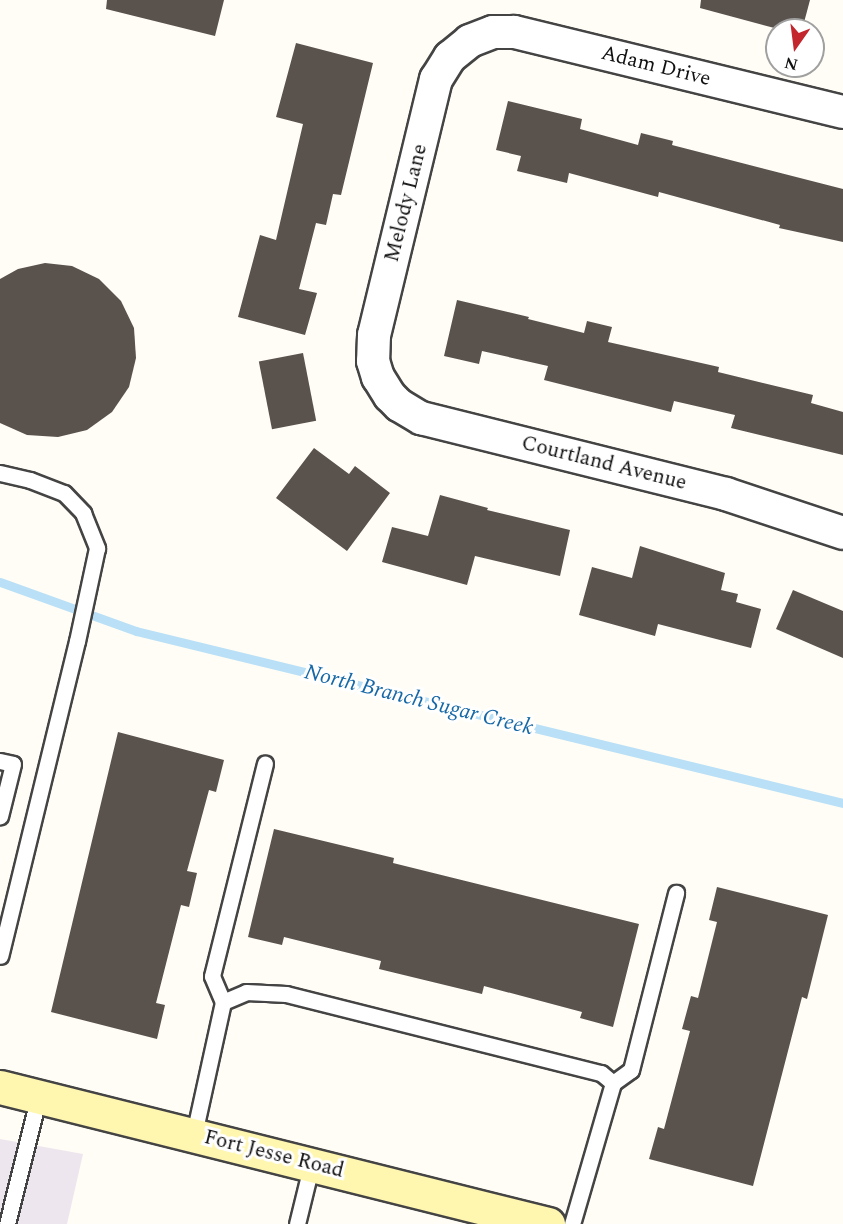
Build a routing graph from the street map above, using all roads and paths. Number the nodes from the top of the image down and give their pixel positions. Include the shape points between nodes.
1 (470, 41) joint
2 (843, 112) edge
3 (378, 377) joint
4 (0, 473) edge
5 (843, 533) edge
6 (0, 761) edge
7 (265, 764) dead end
8 (0, 816) edge
9 (676, 894) dead end
10 (0, 956) edge
11 (223, 1002) junction
12 (613, 1083) junction
13 (0, 1087) edge
14 (39, 1096) junction
15 (194, 1134) junction
16 (312, 1163) junction
17 (8, 1224) edge
18 (297, 1224) edge
19 (548, 1224) edge
20 (572, 1224) edge

1 - 2 street, Adam Drive via 493,32 514,32
1 - 3 street, Melody Lane via 450,57 436,80 374,335 373,360
3 - 5 street, Courtland Avenue via 399,405 421,418 726,494
4 - 10 lane via 64,493 83,513 97,548
6 - 8 lane via 13,764
7 - 11 lane via 212,976
9 - 12 lane via 631,1070
11 - 12 lane via 246,992 286,994 601,1073
11 - 15 lane
12 - 20 lane
13 - 14 main road, Fort Jesse Road
14 - 15 main road, Fort Jesse Road
14 - 17 lane
15 - 16 main road, Fort Jesse Road
16 - 18 lane
16 - 19 main road, Fort Jesse Road

